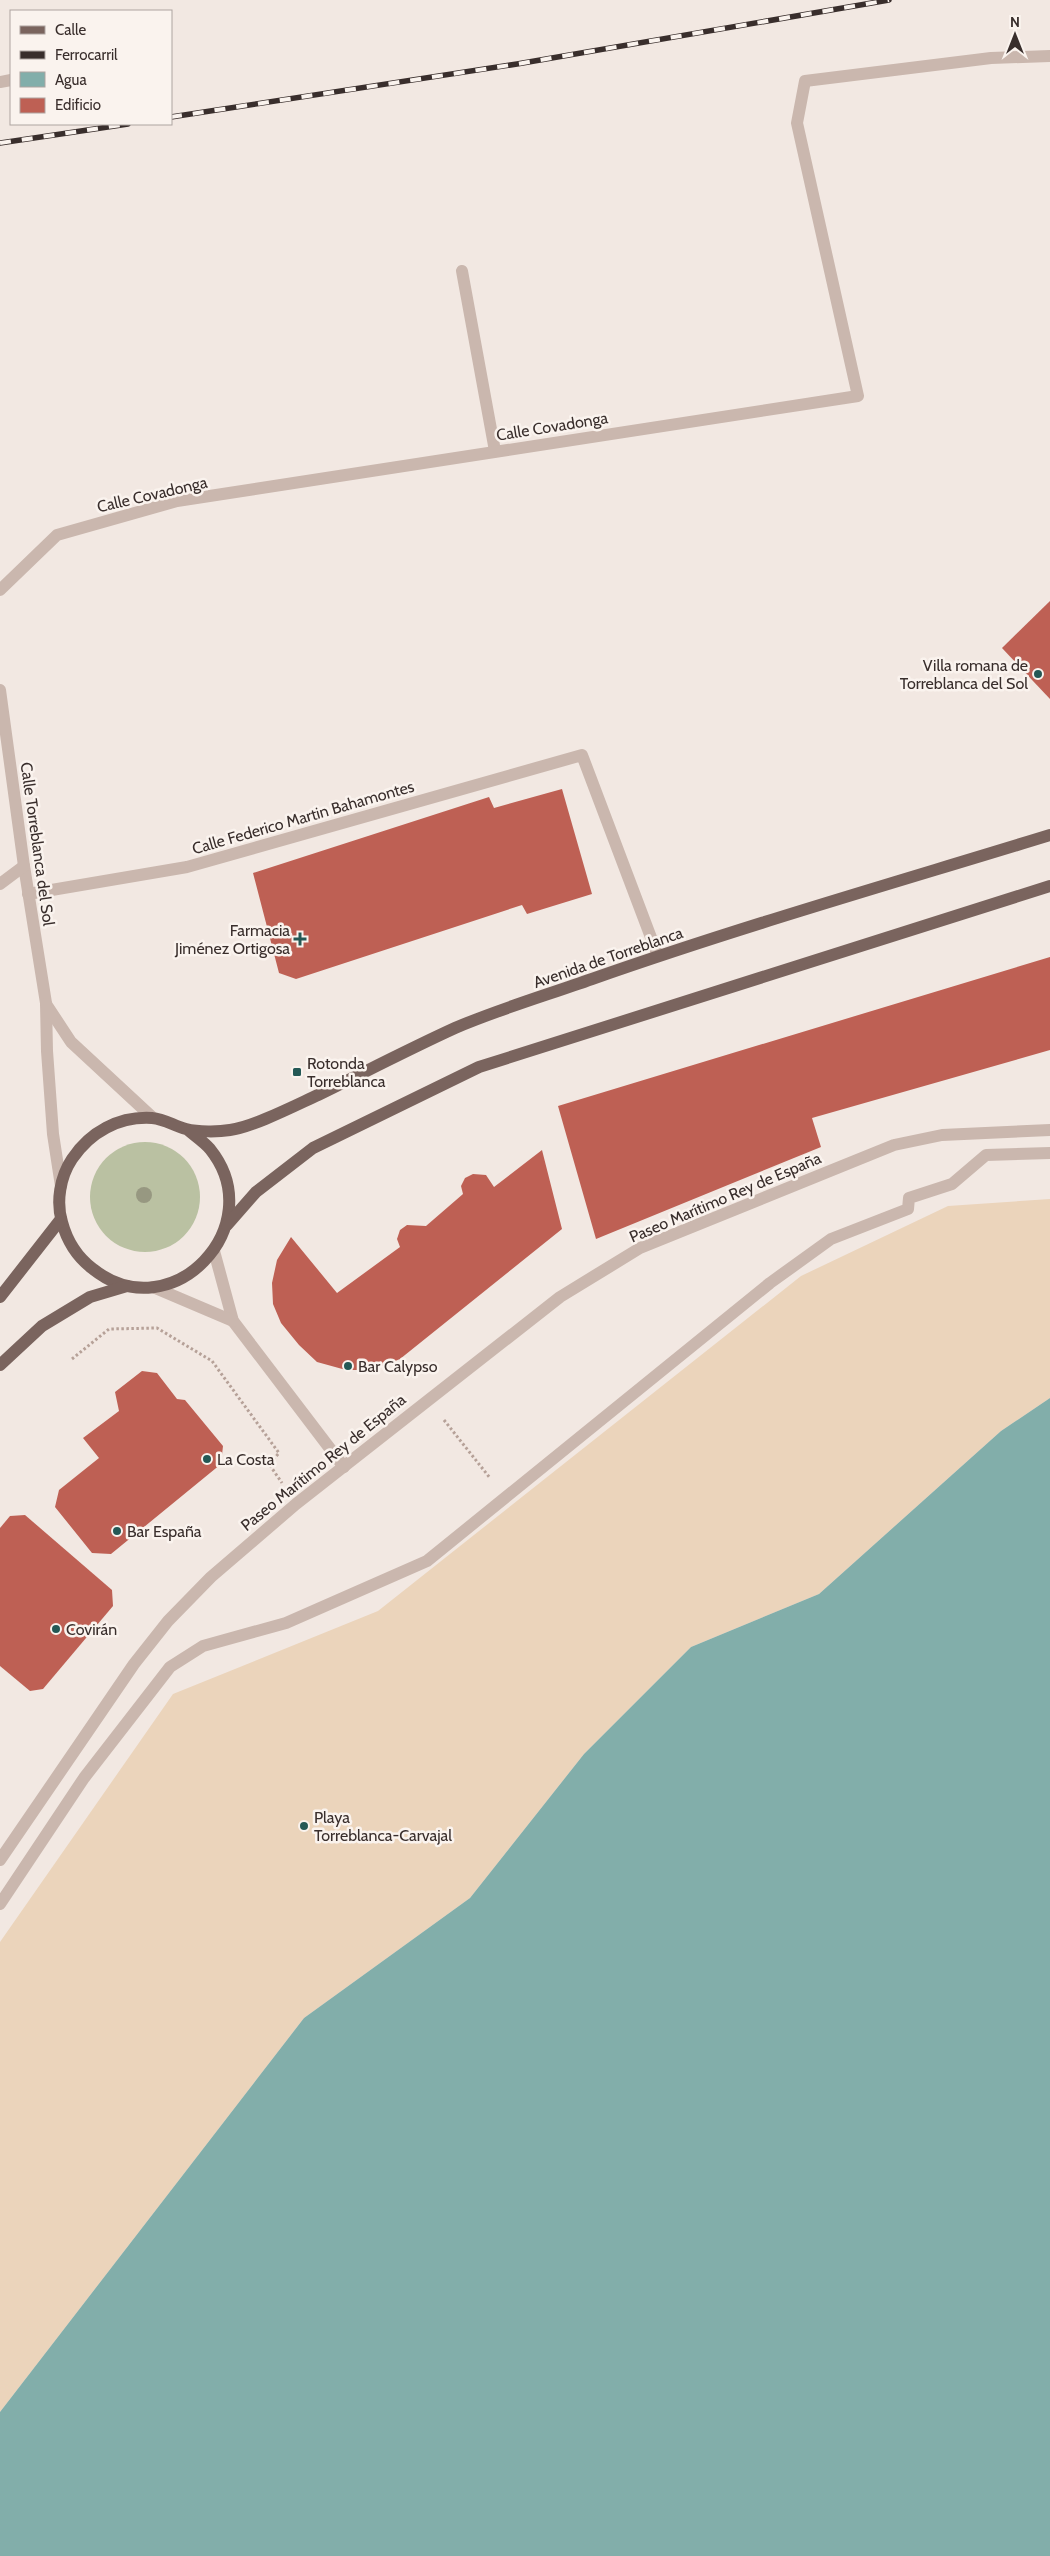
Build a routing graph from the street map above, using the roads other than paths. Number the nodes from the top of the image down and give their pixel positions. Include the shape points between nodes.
1 (1050, 56) edge
2 (462, 270) dead end
3 (495, 452) junction
4 (0, 590) edge
5 (0, 690) edge
6 (1050, 835) edge
7 (24, 866) junction
8 (0, 884) edge
9 (1050, 886) edge
10 (28, 894) junction
11 (658, 956) junction
12 (46, 1003) junction
13 (153, 1118) junction
14 (188, 1130) junction
15 (1050, 1130) edge
16 (1050, 1153) edge
17 (61, 1186) junction
18 (61, 1219) junction
19 (227, 1225) junction
20 (214, 1251) junction
21 (127, 1286) junction
22 (154, 1287) junction
23 (0, 1298) edge
24 (233, 1321) junction
25 (0, 1364) edge
26 (344, 1468) junction
27 (0, 1860) edge
28 (0, 1904) edge

1 - 3 street, Calle Covadonga via 991,58 806,81 797,124 858,396
2 - 3 street
3 - 4 street, Calle Covadonga via 177,501 57,535
5 - 7 street, Calle Torreblanca del Sol
6 - 11 main road, Avenida de Torreblanca
7 - 8 street
7 - 10 street, Calle Torreblanca del Sol
9 - 19 main road via 480,1067 313,1148 256,1192
10 - 11 street, Calle Federico Martin Bahamontes via 187,867 582,755
10 - 12 street, Calle Torreblanca del Sol
11 - 14 main road, Avenida de Torreblanca via 457,1027 291,1108 240,1127
12 - 13 street, Calle Torreblanca del Sol via 71,1042
12 - 17 street, Calle Torreblanca del Sol via 48,1069
13 - 14 main road
13 - 17 main road via 128,1120 104,1128 69,1162
14 - 19 main road via 209,1148 223,1172 229,1198
15 - 26 street, Paseo Marítimo Rey de España via 942,1135 894,1145 640,1248 560,1297
16 - 28 street via 986,1156 952,1184 909,1198 908,1208 831,1239 770,1283 427,1561 286,1623 203,1646 170,1667 84,1778
17 - 18 main road
18 - 21 main road via 69,1242 84,1262 103,1278
18 - 23 main road
19 - 20 main road
20 - 22 main road via 191,1273 177,1281
20 - 24 street
21 - 22 main road
21 - 25 main road via 90,1297 50,1321
22 - 24 street
24 - 26 street
26 - 27 street, Paseo Marítimo Rey de España via 296,1504 211,1577 168,1621 134,1664

